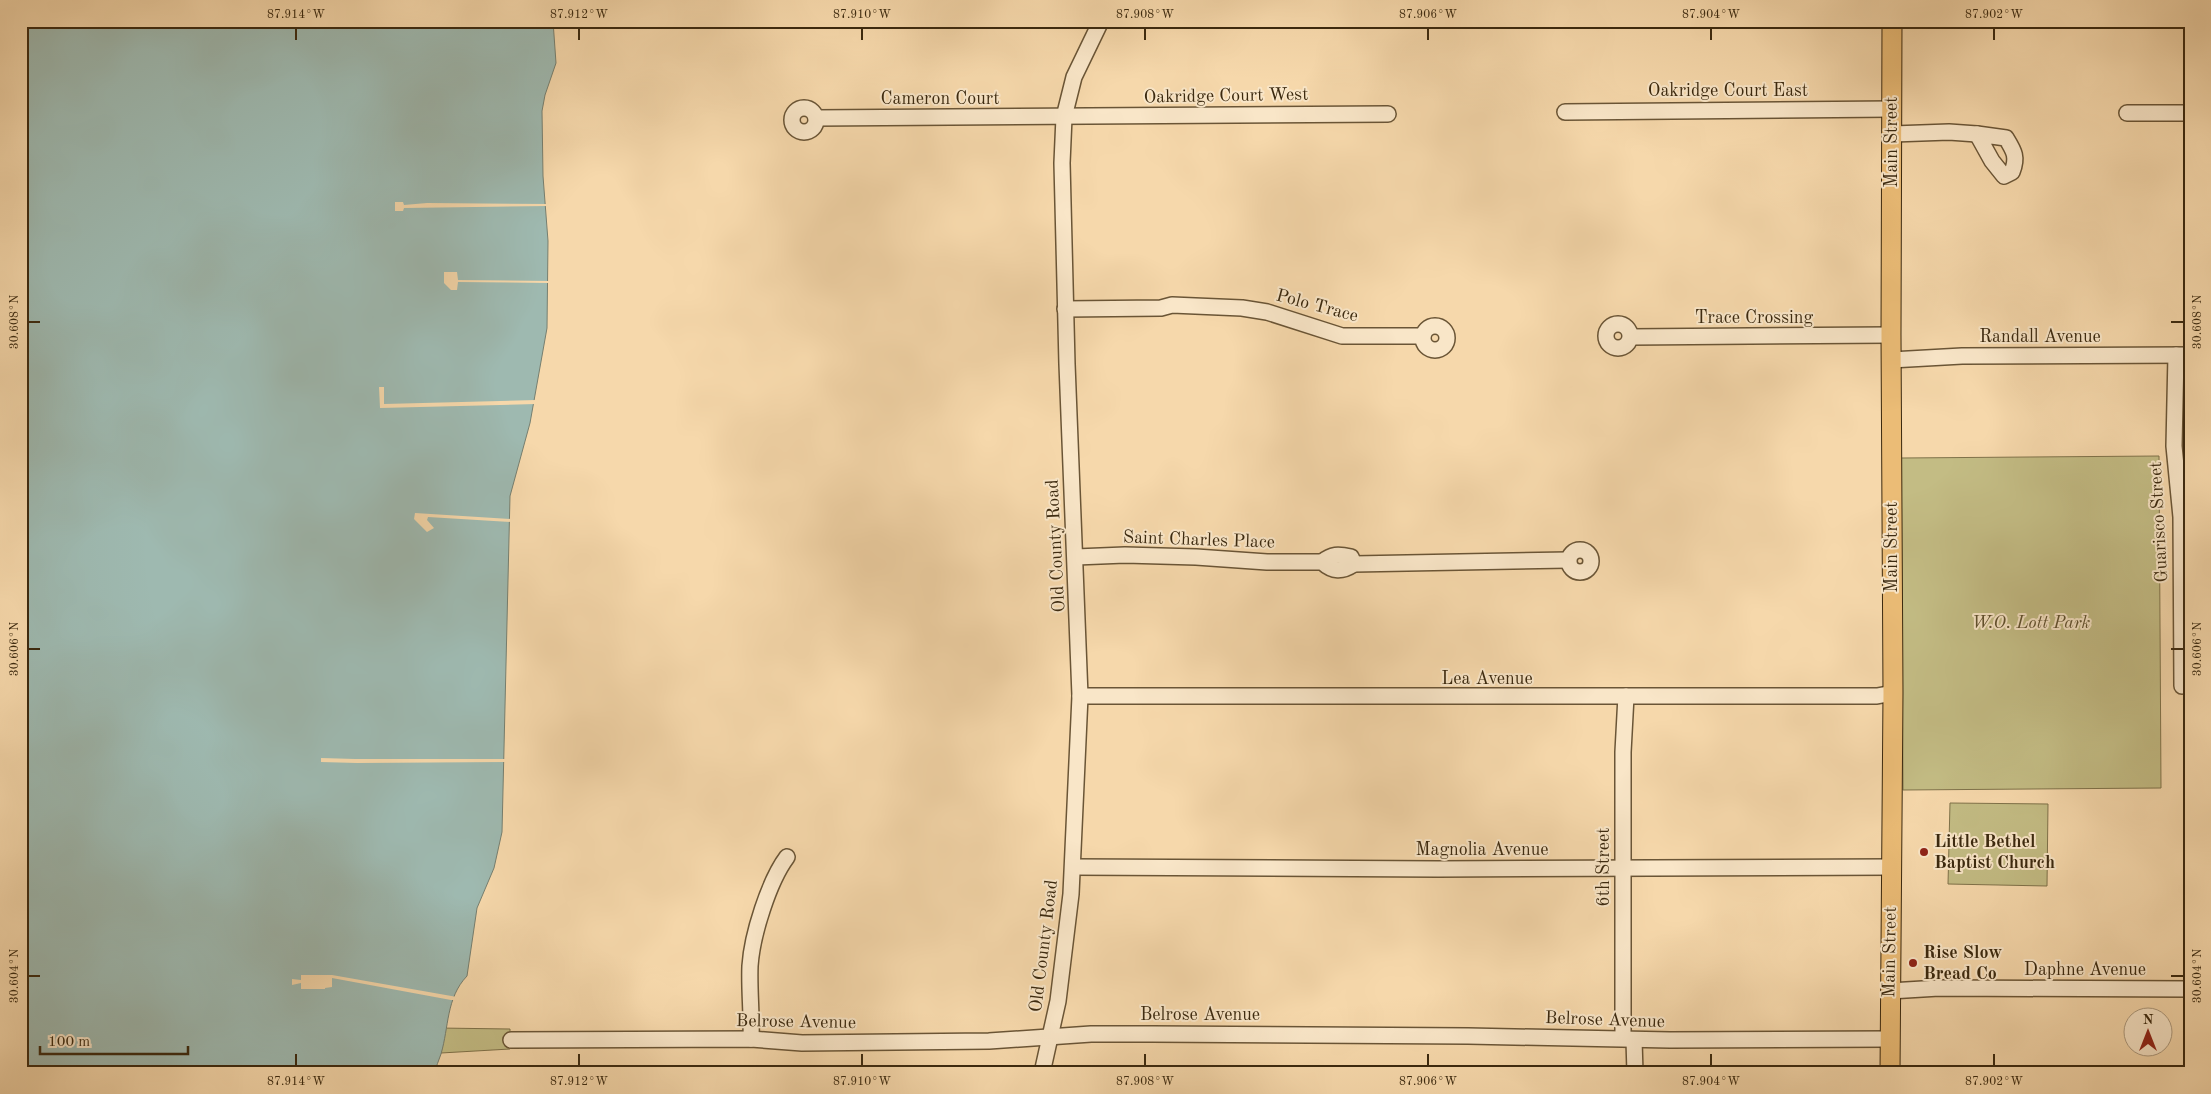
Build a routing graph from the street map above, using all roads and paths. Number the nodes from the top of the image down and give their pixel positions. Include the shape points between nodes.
1 (1101, 21) edge
2 (1892, 21) edge
3 (1892, 108) junction
4 (1565, 112) dead end
5 (2127, 113) dead end
6 (2190, 113) edge
7 (1388, 114) dead end
8 (1064, 117) junction
9 (816, 118) dead end
10 (1893, 134) junction
11 (1977, 134) dead end
12 (1065, 309) junction
13 (1884, 335) junction
14 (1422, 336) dead end
15 (1631, 338) dead end
16 (2183, 355) edge
17 (1891, 360) junction
18 (1076, 557) junction
19 (1568, 560) dead end
20 (2182, 686) dead end
21 (1893, 693) junction
22 (1080, 696) junction
23 (1626, 696) junction
24 (787, 857) dead end
25 (1073, 867) junction
26 (1892, 867) junction
27 (1623, 869) junction
28 (2190, 989) edge
29 (1890, 991) junction
30 (1050, 1038) junction
31 (751, 1039) junction
32 (1628, 1039) junction
33 (1889, 1039) junction
34 (511, 1040) dead end
35 (1042, 1073) edge
36 (1634, 1073) edge
37 (1890, 1073) edge

1 - 8 street, Old County Road via 1074,77
2 - 3 main road, Main Street
3 - 4 street, Oakridge Court East
3 - 10 main road, Main Street
5 - 6 street
7 - 8 street, Oakridge Court West
8 - 9 street, Cameron Court
8 - 12 street, Old County Road
10 - 11 street
10 - 13 main road, Main Street
12 - 14 street, Polo Trace via 1161,308 1172,305 1242,308 1267,312 1342,336
12 - 18 street, Old County Road
13 - 15 street, Trace Crossing
13 - 17 main road, Main Street
16 - 17 street, Randall Avenue via 1962,356
16 - 20 street, Guarisco Street via 2174,446 2181,517
17 - 21 main road, Main Street
18 - 19 street, Saint Charles Place via 1125,555 1322,562 1337,571 1354,564
18 - 22 street, Old County Road
21 - 23 street, Lea Avenue via 1877,696
21 - 26 main road, Main Street
22 - 23 street, Lea Avenue
22 - 25 street, Old County Road
23 - 27 street, 6th Street via 1622,752
24 - 31 street via 770,886 750,964
25 - 27 street, Magnolia Avenue
25 - 30 street, Old County Road via 1063,965
26 - 27 street, Magnolia Avenue
26 - 29 main road, Main Street
27 - 32 street, 6th Street
28 - 29 street, Daphne Avenue via 1939,988
29 - 33 main road, Main Street
30 - 31 street, Belrose Avenue via 802,1043
30 - 32 street, Belrose Avenue via 1152,1034
30 - 35 street, Old County Road
31 - 34 street, Belrose Avenue
32 - 33 street, Belrose Avenue
32 - 36 street, 6th Street
33 - 37 main road, Main Street

